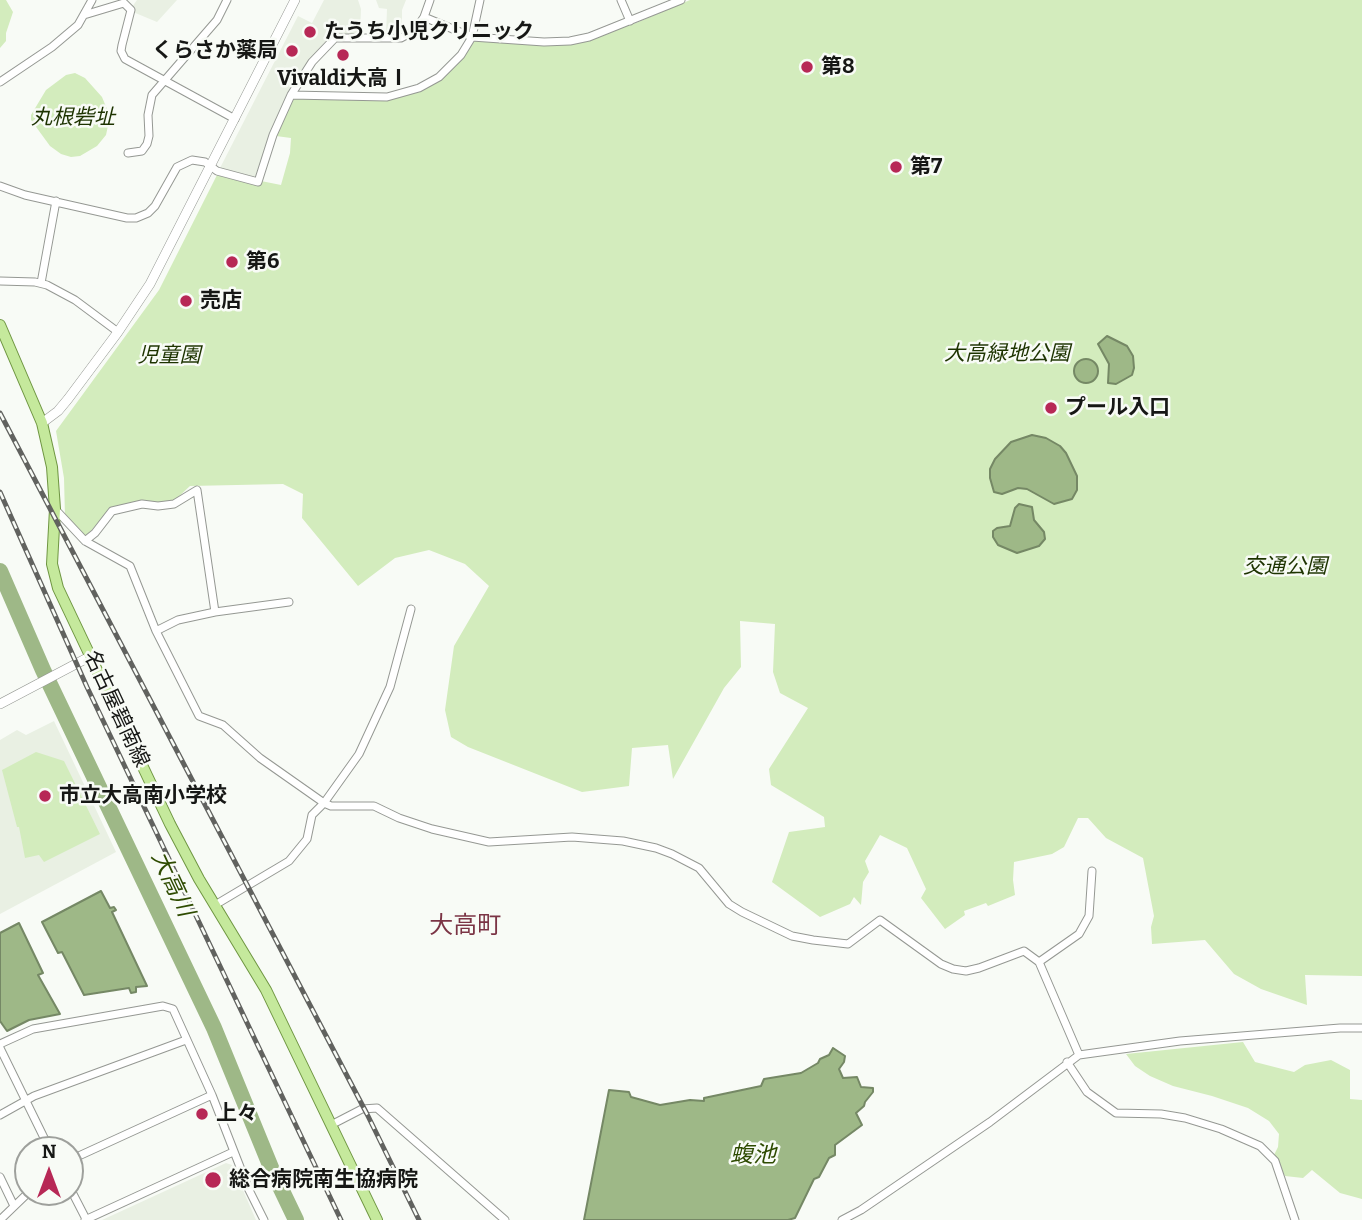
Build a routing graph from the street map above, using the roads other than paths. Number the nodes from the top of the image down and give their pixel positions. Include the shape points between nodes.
1 (92, 0) edge
2 (227, 0) edge
3 (295, 0) edge
4 (430, 0) edge
5 (481, 0) edge
6 (621, 0) edge
7 (681, 0) edge
8 (84, 15) junction
9 (424, 18) junction
10 (630, 22) junction
11 (472, 37) junction
12 (164, 81) junction
13 (0, 82) edge
14 (290, 94) junction
15 (235, 119) junction
16 (128, 153) dead end
17 (211, 167) junction
18 (0, 186) edge
19 (57, 201) junction
20 (0, 282) edge
21 (41, 282) junction
22 (0, 325) edge
23 (118, 332) junction
24 (42, 423) junction
25 (55, 509) junction
26 (85, 541) junction
27 (289, 602) dead end
28 (411, 609) dead end
29 (215, 612) junction
30 (156, 631) junction
31 (91, 656) junction
32 (0, 704) edge
33 (324, 803) junction
34 (1092, 871) dead end
35 (215, 905) junction
36 (1039, 962) junction
37 (1362, 1028) edge
38 (186, 1040) junction
39 (0, 1046) edge
40 (1079, 1055) junction
41 (1067, 1062) junction
42 (212, 1096) junction
43 (25, 1101) junction
44 (0, 1115) edge
45 (331, 1125) junction
46 (43, 1136) edge
47 (233, 1152) junction
48 (84, 1154) edge
49 (0, 1177) edge
50 (14, 1206) joint
51 (86, 1219) edge
52 (0, 1220) edge
53 (264, 1220) edge
54 (377, 1220) edge
55 (505, 1220) edge
56 (842, 1220) edge
57 (1296, 1220) edge

1 - 8 street
2 - 12 street via 217,20
3 - 15 street
4 - 9 street
5 - 11 street
6 - 10 street
7 - 10 street
8 - 12 street via 118,4 129,6 131,15 121,51 130,64
8 - 13 street via 52,47
9 - 11 street
9 - 14 street via 401,38 329,41
10 - 11 street via 569,41
11 - 14 street via 448,69 409,92 387,97
12 - 15 street
12 - 16 street via 149,104 147,144 142,151
14 - 17 street via 258,182
15 - 17 street
17 - 19 street via 198,160 177,167 155,206 136,218
17 - 23 street via 150,284
18 - 19 street
19 - 21 street
20 - 21 street
21 - 23 street
22 - 24 main road, 名古屋碧南線
23 - 24 street via 58,411
24 - 25 main road, 名古屋碧南線
25 - 26 street
25 - 31 main road, 名古屋碧南線 via 52,564 58,588
26 - 29 street via 112,511 174,503 197,490
26 - 30 street via 130,566
27 - 29 street
28 - 33 street via 390,687 359,754
29 - 30 street via 178,620
30 - 33 street via 199,716 223,725 260,758
31 - 32 street
31 - 35 main road, 名古屋碧南線 via 170,824
33 - 35 street via 312,816 307,839 289,861
33 - 36 street via 374,806 432,829 489,842 572,837 656,848 699,868 729,904 792,936 848,944 880,920 953,969 979,968 1024,951
34 - 36 street via 1089,916 1079,934
35 - 45 main road, 名古屋碧南線 via 266,990
36 - 40 street
37 - 40 street via 1180,1041
38 - 39 street via 173,1009 163,1006 33,1029
38 - 42 street
38 - 43 street
39 - 43 street
40 - 41 street
41 - 56 street via 990,1122
41 - 57 street via 1087,1092 1116,1113 1185,1118 1260,1146 1275,1161
42 - 47 street
42 - 48 street
43 - 44 street
43 - 46 street
45 - 54 main road, 名古屋碧南線
45 - 55 street via 377,1108
47 - 51 street
47 - 53 street
49 - 50 street
50 - 52 street

